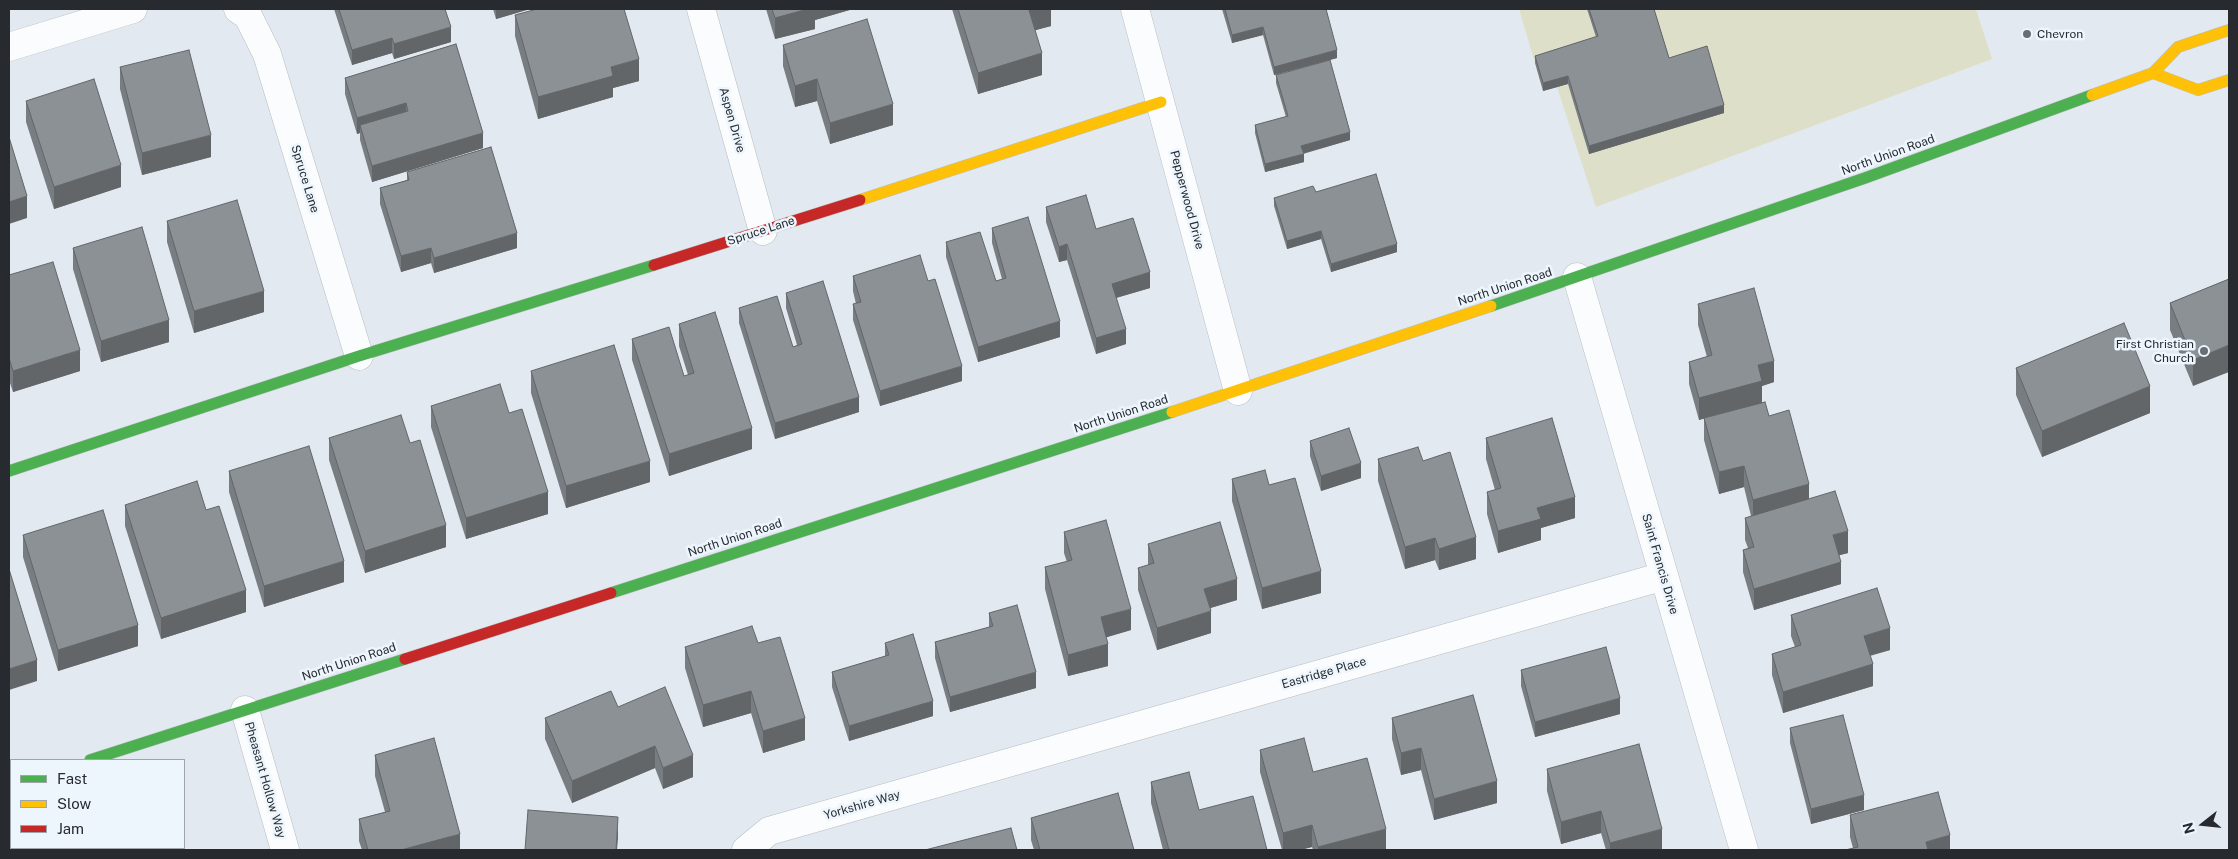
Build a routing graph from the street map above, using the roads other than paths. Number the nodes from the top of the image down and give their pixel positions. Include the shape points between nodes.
1 (133, 9) edge
2 (238, 9) edge
3 (701, 9) edge
4 (1135, 9) edge
5 (2229, 30) edge
6 (9, 47) edge
7 (2153, 73) junction
8 (2229, 80) edge
9 (1161, 102) junction
10 (763, 231) junction
11 (1577, 277) junction
12 (359, 356) junction
13 (1238, 391) junction
14 (9, 471) edge
15 (1664, 576) junction
16 (245, 710) junction
17 (93, 759) edge
18 (984, 770) joint
19 (285, 850) edge
20 (746, 850) edge
21 (1744, 850) edge

1 - 6 street
2 - 12 street, Spruce Lane via 248,16 267,54
3 - 10 street, Aspen Drive
4 - 9 street, Pepperwood Drive
5 - 7 street, North Union Road via 2178,47
7 - 8 street via 2198,90
7 - 11 street, North Union Road via 1865,178
9 - 10 street, Spruce Lane
9 - 13 street, Pepperwood Drive
10 - 12 street, Spruce Lane
11 - 13 street, North Union Road
11 - 15 street, Saint Francis Drive
12 - 14 street, Spruce Lane
13 - 16 street, North Union Road
15 - 18 street, Eastridge Place
15 - 21 street, Saint Francis Drive
16 - 17 street, North Union Road
16 - 19 street, Pheasant Hollow Way
18 - 20 street, Yorkshire Way via 769,831

